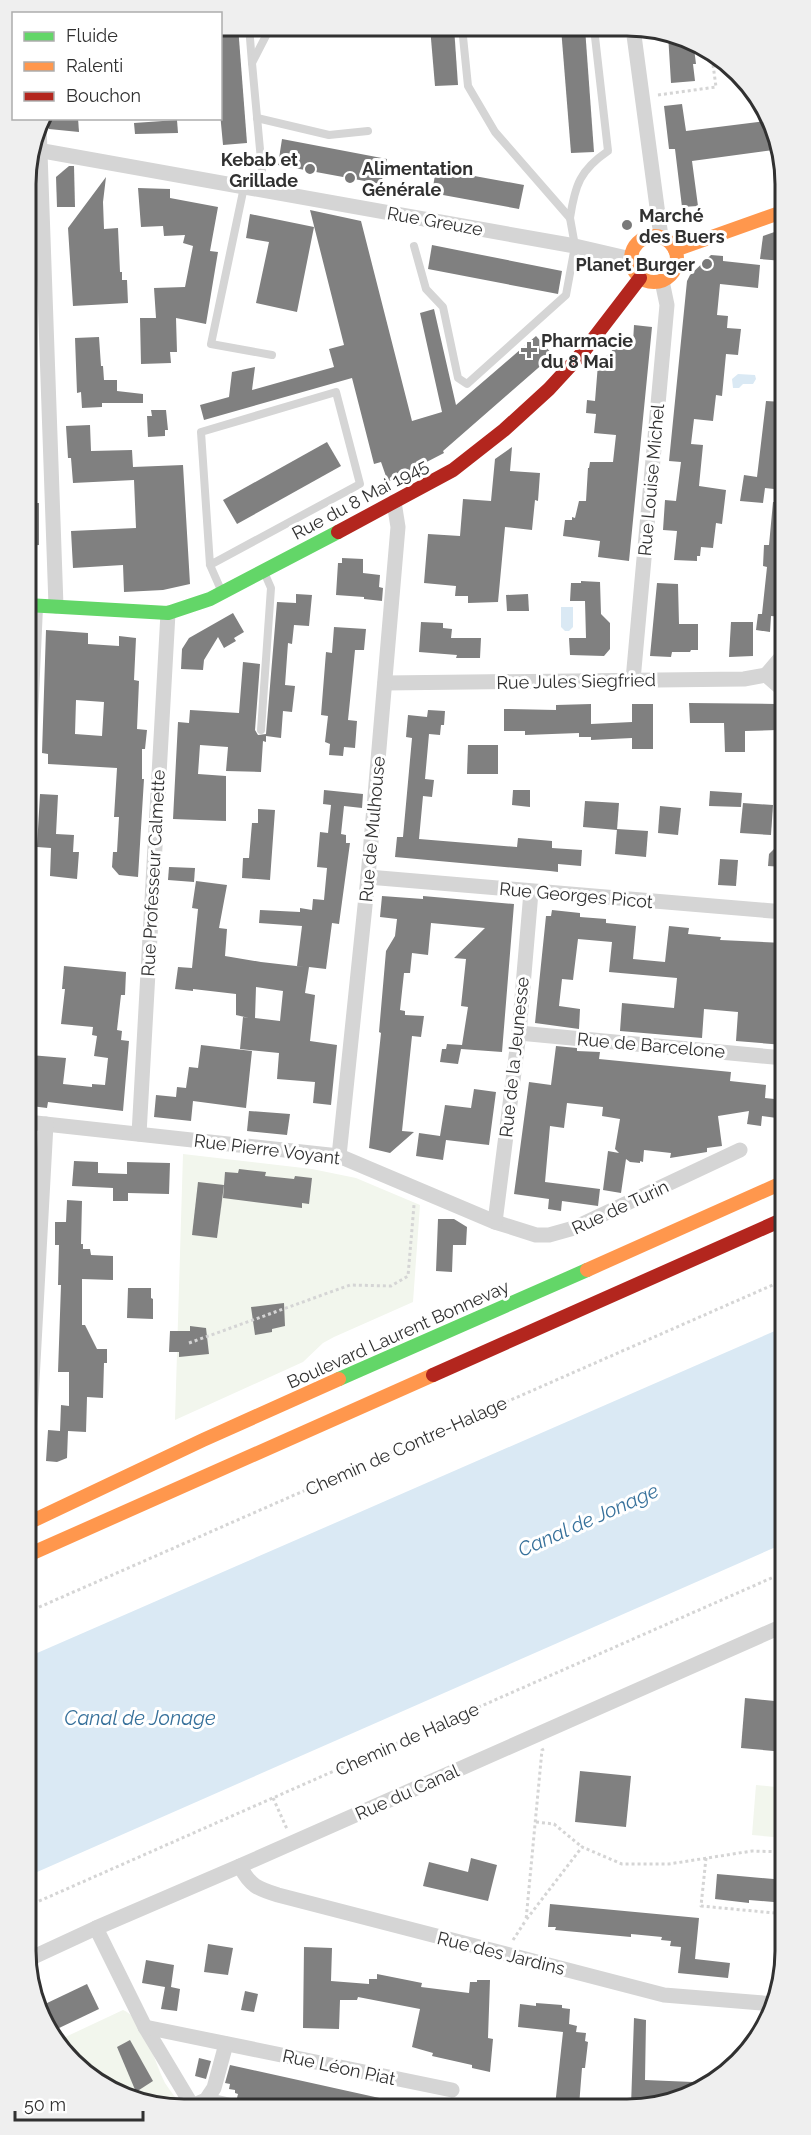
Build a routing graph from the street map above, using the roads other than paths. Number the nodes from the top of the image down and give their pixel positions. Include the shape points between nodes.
1 (250, 36) edge
2 (266, 36) edge
3 (463, 36) edge
4 (595, 36) edge
5 (634, 36) edge
6 (252, 63) junction
7 (257, 118) junction
8 (368, 131) dead end
9 (40, 151) edge
10 (37, 167) edge
11 (252, 188) junction
12 (775, 215) edge
13 (570, 218) junction
14 (661, 237) junction
15 (414, 246) dead end
16 (575, 246) junction
17 (675, 250) junction
18 (631, 259) junction
19 (640, 278) junction
20 (662, 281) junction
21 (272, 355) dead end
22 (394, 502) junction
23 (210, 565) junction
24 (263, 571) junction
25 (223, 593) junction
26 (36, 605) edge
27 (57, 606) junction
28 (168, 613) junction
29 (775, 664) edge
30 (766, 675) junction
31 (633, 680) junction
32 (385, 683) junction
33 (775, 683) edge
34 (261, 730) dead end
35 (368, 878) junction
36 (531, 892) junction
37 (775, 911) edge
38 (519, 1033) junction
39 (775, 1057) edge
40 (36, 1123) edge
41 (46, 1124) junction
42 (139, 1134) junction
43 (740, 1150) dead end
44 (339, 1156) junction
45 (775, 1186) edge
46 (495, 1221) junction
47 (775, 1223) edge
48 (36, 1307) edge
49 (36, 1519) edge
50 (36, 1551) edge
51 (775, 1629) edge
52 (240, 1866) junction
53 (96, 1928) junction
54 (36, 1956) edge
55 (766, 2003) edge
56 (145, 2027) junction
57 (226, 2044) junction
58 (452, 2090) dead end
59 (194, 2099) edge
60 (202, 2099) edge

1 - 6 lane
2 - 6 lane
3 - 13 lane via 468,86 495,132
4 - 13 lane via 608,151 581,176
5 - 14 street
6 - 7 lane
7 - 8 lane via 328,135
7 - 11 lane via 262,171
9 - 11 street, Rue Greuze
10 - 27 street
11 - 16 street, Rue Greuze
11 - 21 lane via 211,344
12 - 17 main road
13 - 16 lane
14 - 17 main road
14 - 18 main road via 641,241
15 - 16 lane via 426,290 443,307 458,378 467,384 566,295
16 - 18 street, Rue Greuze
17 - 20 main road via 673,271
18 - 19 main road
19 - 20 main road
19 - 22 main road, Rue du 8 Mai 1945 via 584,351 519,417 453,470
20 - 31 street, Rue Louise Michel via 667,304
22 - 24 main road, Rue du 8 Mai 1945
22 - 32 street, Rue de Mulhouse via 398,527
23 - 23 lane via 360,483 336,392 201,432
23 - 25 lane
24 - 25 main road, Rue du 8 Mai 1945
24 - 34 lane via 271,588
25 - 28 main road, Rue du 8 Mai 1945
26 - 27 main road, Rue du 8 Mai 1945
27 - 28 main road, Rue du 8 Mai 1945
28 - 42 street, Rue Professeur Calmette
29 - 30 street
30 - 31 street, Rue Jules Siegfried via 744,679
30 - 33 street
31 - 32 street, Rue Jules Siegfried
32 - 35 street, Rue de Mulhouse
35 - 36 street, Rue Georges Picot
35 - 44 street, Rue de Mulhouse
36 - 37 street, Rue Georges Picot
36 - 38 street, Rue de la Jeunesse
38 - 39 street, Rue de Barcelone
38 - 46 street, Rue de la Jeunesse
40 - 41 street, Rue Pierre Voyant
41 - 42 street, Rue Pierre Voyant
41 - 48 street
42 - 44 street, Rue Pierre Voyant
43 - 46 street, Rue de Turin via 564,1233 536,1235
44 - 46 street, Rue Pierre Voyant
45 - 49 main road, Boulevard Laurent Bonnevay via 203,1440
47 - 50 main road
51 - 52 street, Rue du Canal
52 - 53 street, Rue du Canal
52 - 55 street, Rue des Jardins via 259,1889 511,1956 664,1995
53 - 54 street, Rue du Canal
53 - 56 street
56 - 57 street, Rue Léon Piat
56 - 59 street
57 - 58 street, Rue Léon Piat
57 - 60 street via 214,2088

